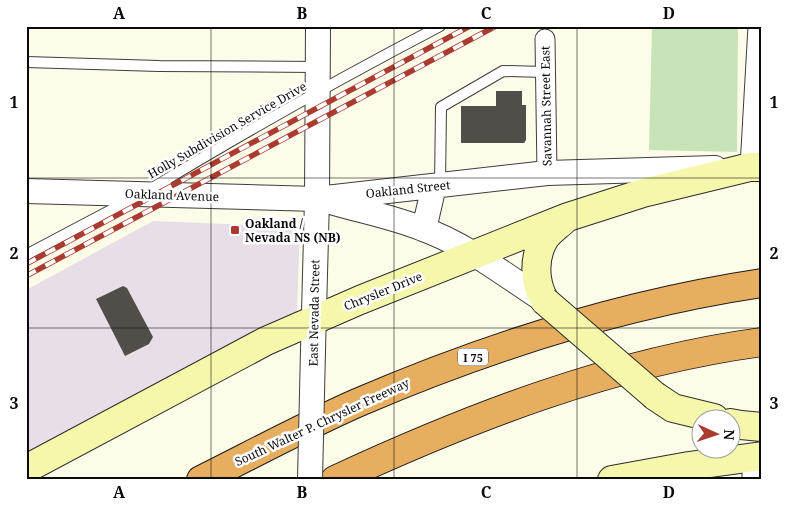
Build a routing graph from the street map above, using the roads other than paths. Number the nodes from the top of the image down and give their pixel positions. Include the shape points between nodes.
1 (318, 26) edge
2 (440, 26) edge
3 (758, 26) edge
4 (545, 39) dead end
5 (26, 62) edge
6 (318, 67) junction
7 (545, 72) junction
8 (318, 92) junction
9 (756, 167) edge
10 (547, 174) junction
11 (437, 186) junction
12 (26, 192) edge
13 (141, 194) junction
14 (317, 199) junction
15 (568, 217) junction
16 (424, 229) junction
17 (26, 255) edge
18 (473, 255) junction
19 (762, 283) edge
20 (545, 301) junction
21 (314, 320) junction
22 (762, 342) edge
23 (690, 412) edge
24 (740, 424) edge
25 (762, 427) edge
26 (755, 465) edge
27 (26, 469) edge
28 (651, 476) edge
29 (202, 480) edge
30 (310, 480) edge
31 (335, 480) edge
32 (612, 480) edge

1 - 6 street, East Nevada Street
2 - 8 lane, Holly Subdivision Service Drive
3 - 9 street
4 - 7 street, Savannah Street East
5 - 6 lane
6 - 8 street, East Nevada Street
7 - 10 street, Savannah Street East
7 - 11 lane via 503,71 441,106
8 - 13 lane, Holly Subdivision Service Drive
8 - 14 street, East Nevada Street
9 - 10 street, Oakland Street
9 - 15 main road, Chrysler Drive via 643,193
10 - 11 street, Oakland Street
11 - 14 street, Oakland Street
11 - 16 street
12 - 13 street, Oakland Avenue
13 - 14 street, Oakland Avenue
13 - 17 lane, Holly Subdivision Service Drive
14 - 16 street, Oakland Street
14 - 21 street, East Nevada Street
15 - 18 main road, Chrysler Drive
15 - 20 main road via 545,238 536,262 538,290
16 - 18 street, Oakland Street
18 - 20 street, Oakland Street
18 - 21 main road, Chrysler Drive
19 - 29 highway, South Walter P. Chrysler Freeway / I 75 via 646,305 574,323 495,349 356,404
20 - 23 main road, bridge via 655,396 673,408
21 - 27 main road, Chrysler Drive via 266,341
21 - 30 street, East Nevada Street, bridge
22 - 31 highway via 687,355 558,390 465,423
24 - 25 main road
26 - 28 main road
28 - 32 main road

